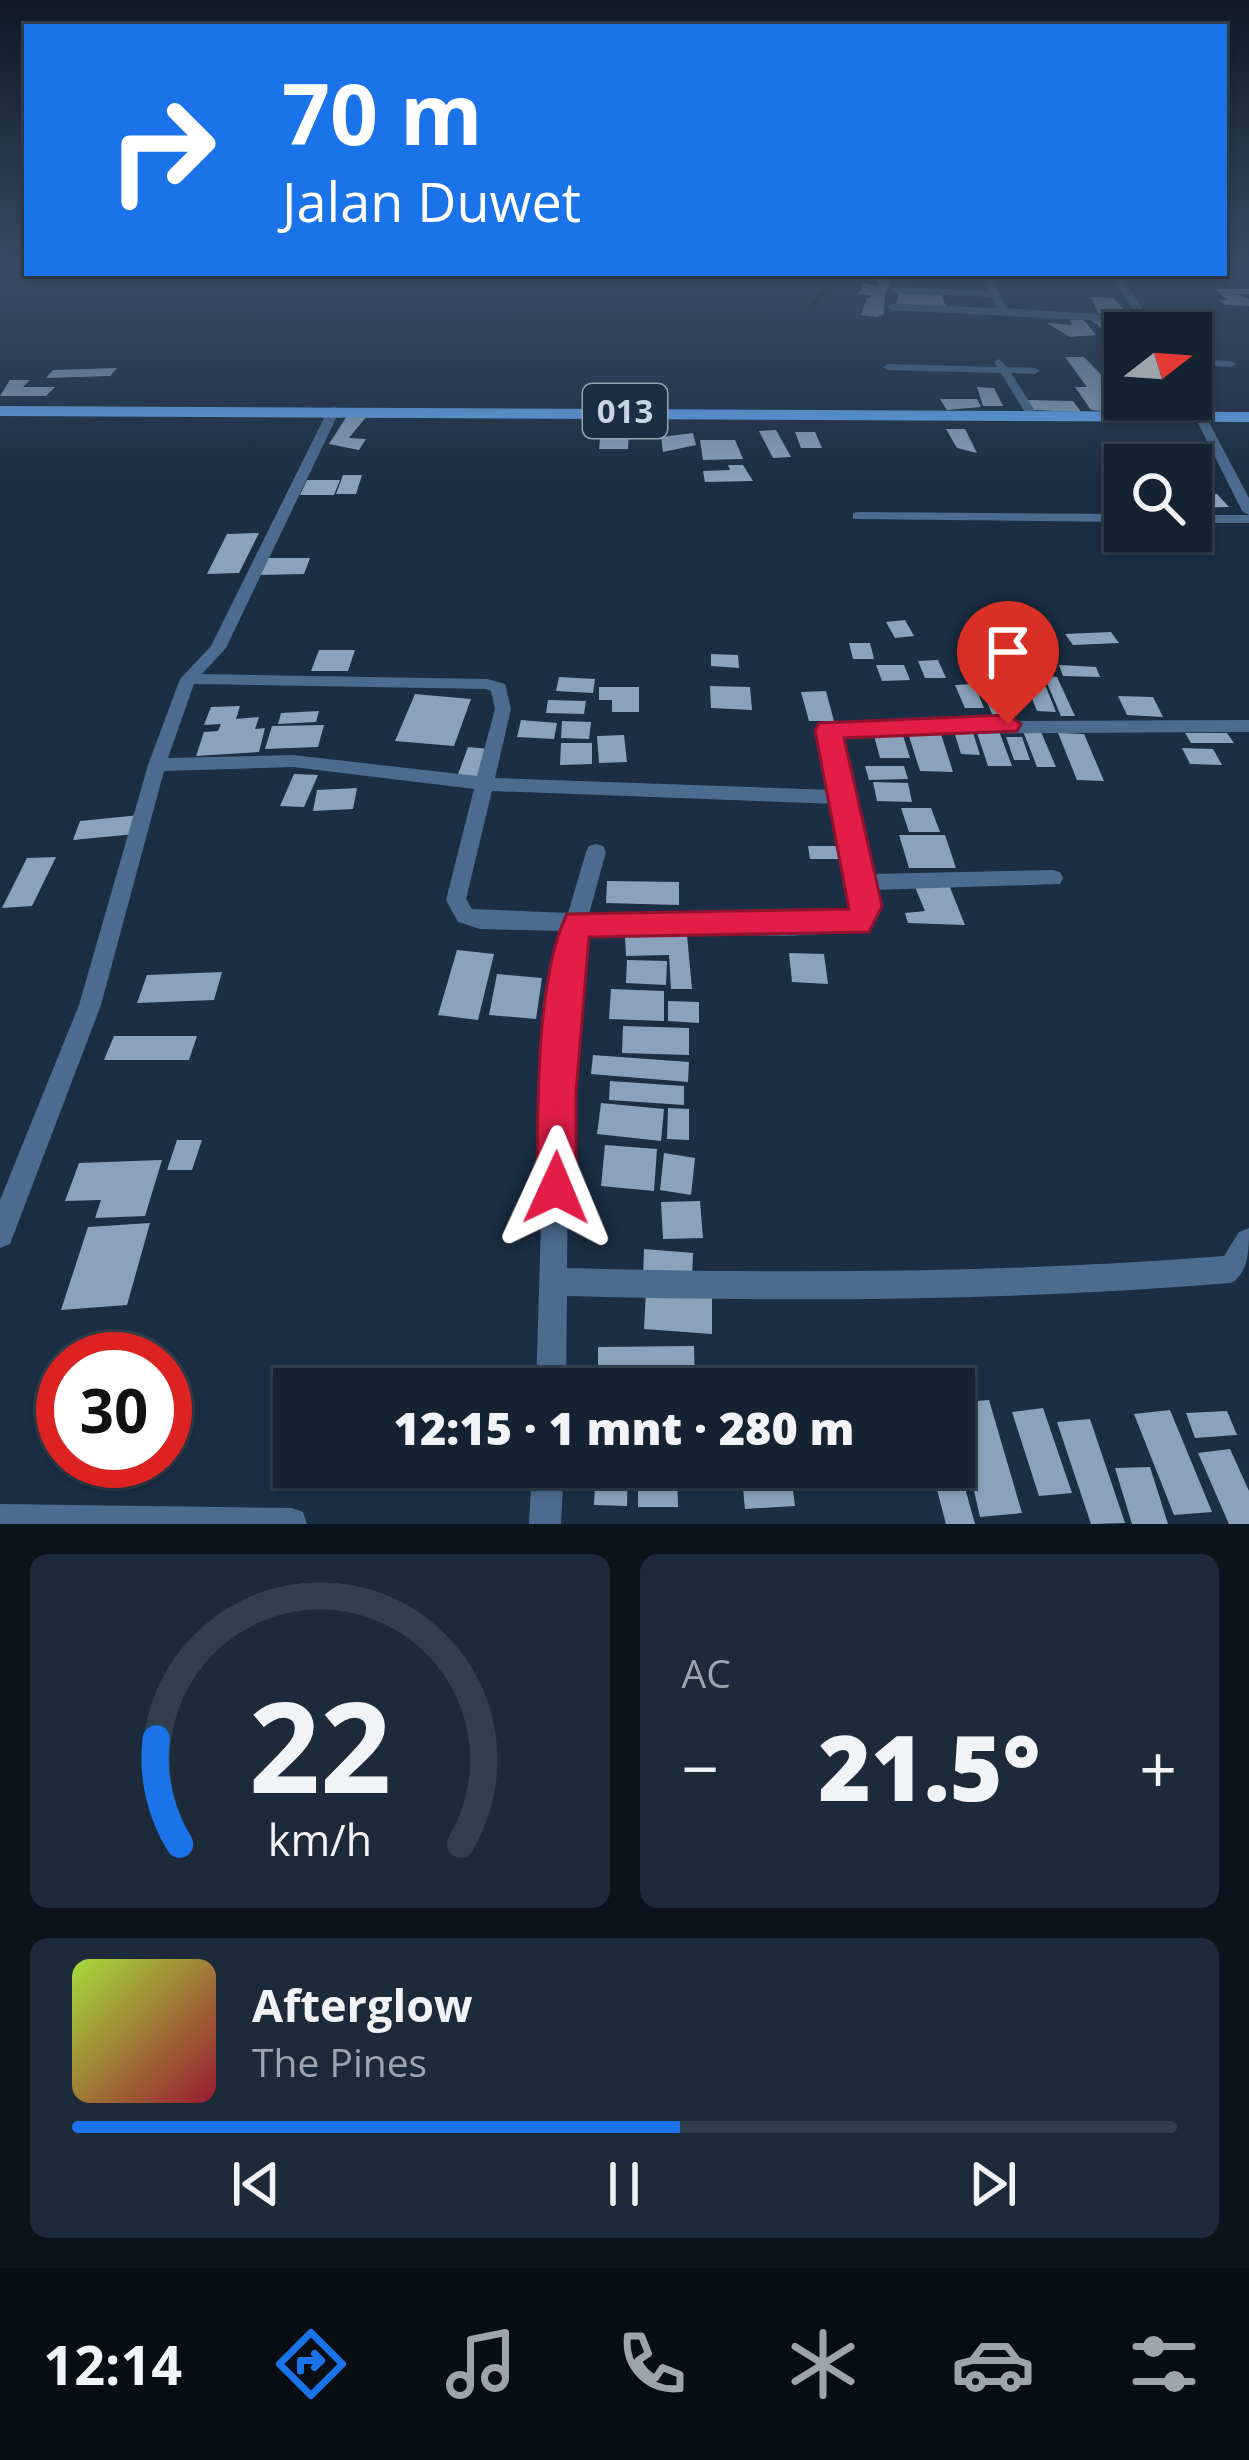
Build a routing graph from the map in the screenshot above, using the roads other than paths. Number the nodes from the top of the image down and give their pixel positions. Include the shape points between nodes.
1 (1212, 363) edge
2 (1231, 364) dead end
3 (1002, 366) junction
4 (888, 367) dead end
5 (1034, 371) dead end
6 (334, 410) junction
7 (0, 411) edge
8 (1031, 414) junction
9 (1104, 415) edge
10 (1212, 416) edge
11 (1249, 417) edge
12 (1203, 420) edge
13 (1249, 515) edge
14 (858, 516) dead end
15 (1104, 518) edge
16 (1212, 518) edge
17 (188, 679) junction
18 (1249, 726) edge
19 (157, 765) junction
20 (487, 784) junction
21 (841, 797) junction
22 (596, 852) dead end
23 (1053, 878) dead end
24 (860, 882) junction
25 (578, 923) junction
26 (0, 1234) edge
27 (1249, 1242) edge
28 (556, 1282) junction
29 (552, 1368) edge
30 (547, 1488) edge
31 (0, 1520) edge
32 (291, 1524) edge
33 (545, 1524) edge

1 - 2 street
3 - 4 street
3 - 5 street
3 - 8 street
6 - 7 main road, 013
6 - 8 main road, 013
6 - 17 street via 218,648
8 - 9 main road, 013
10 - 11 main road, 013
12 - 13 street
13 - 16 street
14 - 15 street
17 - 19 street
17 - 20 street via 492,684 503,698
18 - 21 street via 835,727 827,732
19 - 20 street via 293,761
19 - 26 street via 90,1005
20 - 21 street
20 - 25 street via 458,907 479,920
21 - 24 street
22 - 25 street
23 - 24 street
24 - 25 street via 866,916 847,925
25 - 28 street via 557,1093
27 - 28 street via 1231,1269 1110,1281
28 - 29 street
30 - 33 street
31 - 32 street

